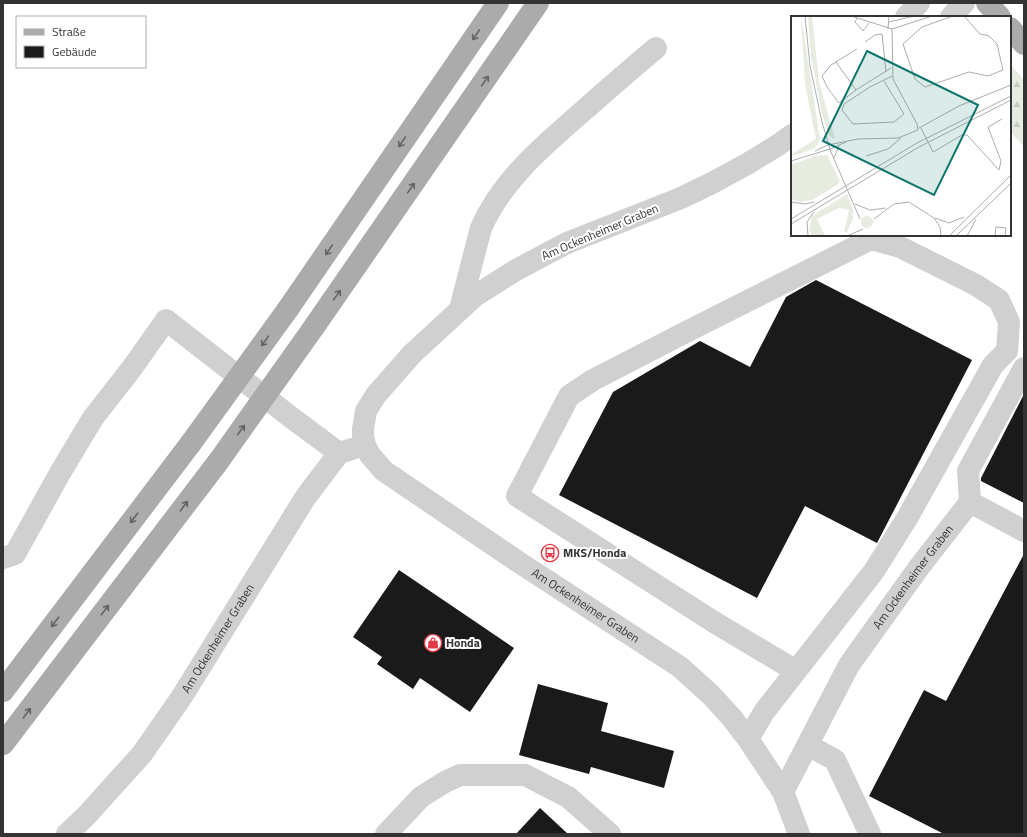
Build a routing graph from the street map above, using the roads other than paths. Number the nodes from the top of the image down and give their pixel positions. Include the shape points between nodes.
1 (498, 3) edge
2 (538, 3) edge
3 (898, 3) edge
4 (919, 3) edge
5 (964, 3) edge
6 (987, 3) edge
7 (894, 16) edge
8 (907, 16) edge
9 (952, 16) edge
10 (999, 16) edge
11 (1011, 29) edge
12 (1024, 44) edge
13 (656, 48) dead end
14 (791, 136) edge
15 (460, 309) junction
16 (1024, 368) edge
17 (365, 445) junction
18 (339, 453) junction
19 (970, 502) junction
20 (1024, 531) edge
21 (3, 558) edge
22 (796, 671) junction
23 (3, 691) edge
24 (748, 739) junction
25 (3, 744) edge
26 (808, 745) junction
27 (783, 792) junction
28 (866, 833) edge
29 (67, 834) edge
30 (386, 834) edge
31 (610, 834) edge
32 (799, 834) edge

1 -> 23 main road, bridge via 288,309
25 -> 2 main road, bridge via 218,462
3 - 7 street
4 - 8 street
5 - 9 street
6 - 10 main road
11 - 12 main road
13 - 15 street via 548,141 514,175 486,216 481,228
14 - 15 street, Am Ockenheimer Graben via 747,164 681,198 567,243 516,270 475,296
15 - 17 street, Am Ockenheimer Graben via 412,354 371,402 363,424
16 - 19 street via 968,471
17 - 18 street
17 - 24 street, Am Ockenheimer Graben via 384,471 680,667 711,695
18 - 21 street via 166,320 93,418 15,554
18 - 29 street, Am Ockenheimer Graben via 305,498 181,698 142,754
19 - 20 street
19 - 26 street, Am Ockenheimer Graben via 920,566 850,665
22 - 22 street via 874,571 906,520 993,364 1007,351 1009,322 999,300 976,285 900,247 871,239 660,345 593,380 569,396 517,496 714,622
22 - 24 street via 764,712
24 - 27 street, Am Ockenheimer Graben
26 - 27 street, Am Ockenheimer Graben
26 - 28 street via 835,760
27 - 32 street, Am Ockenheimer Graben
30 - 31 street via 421,797 460,775 525,775 568,797

